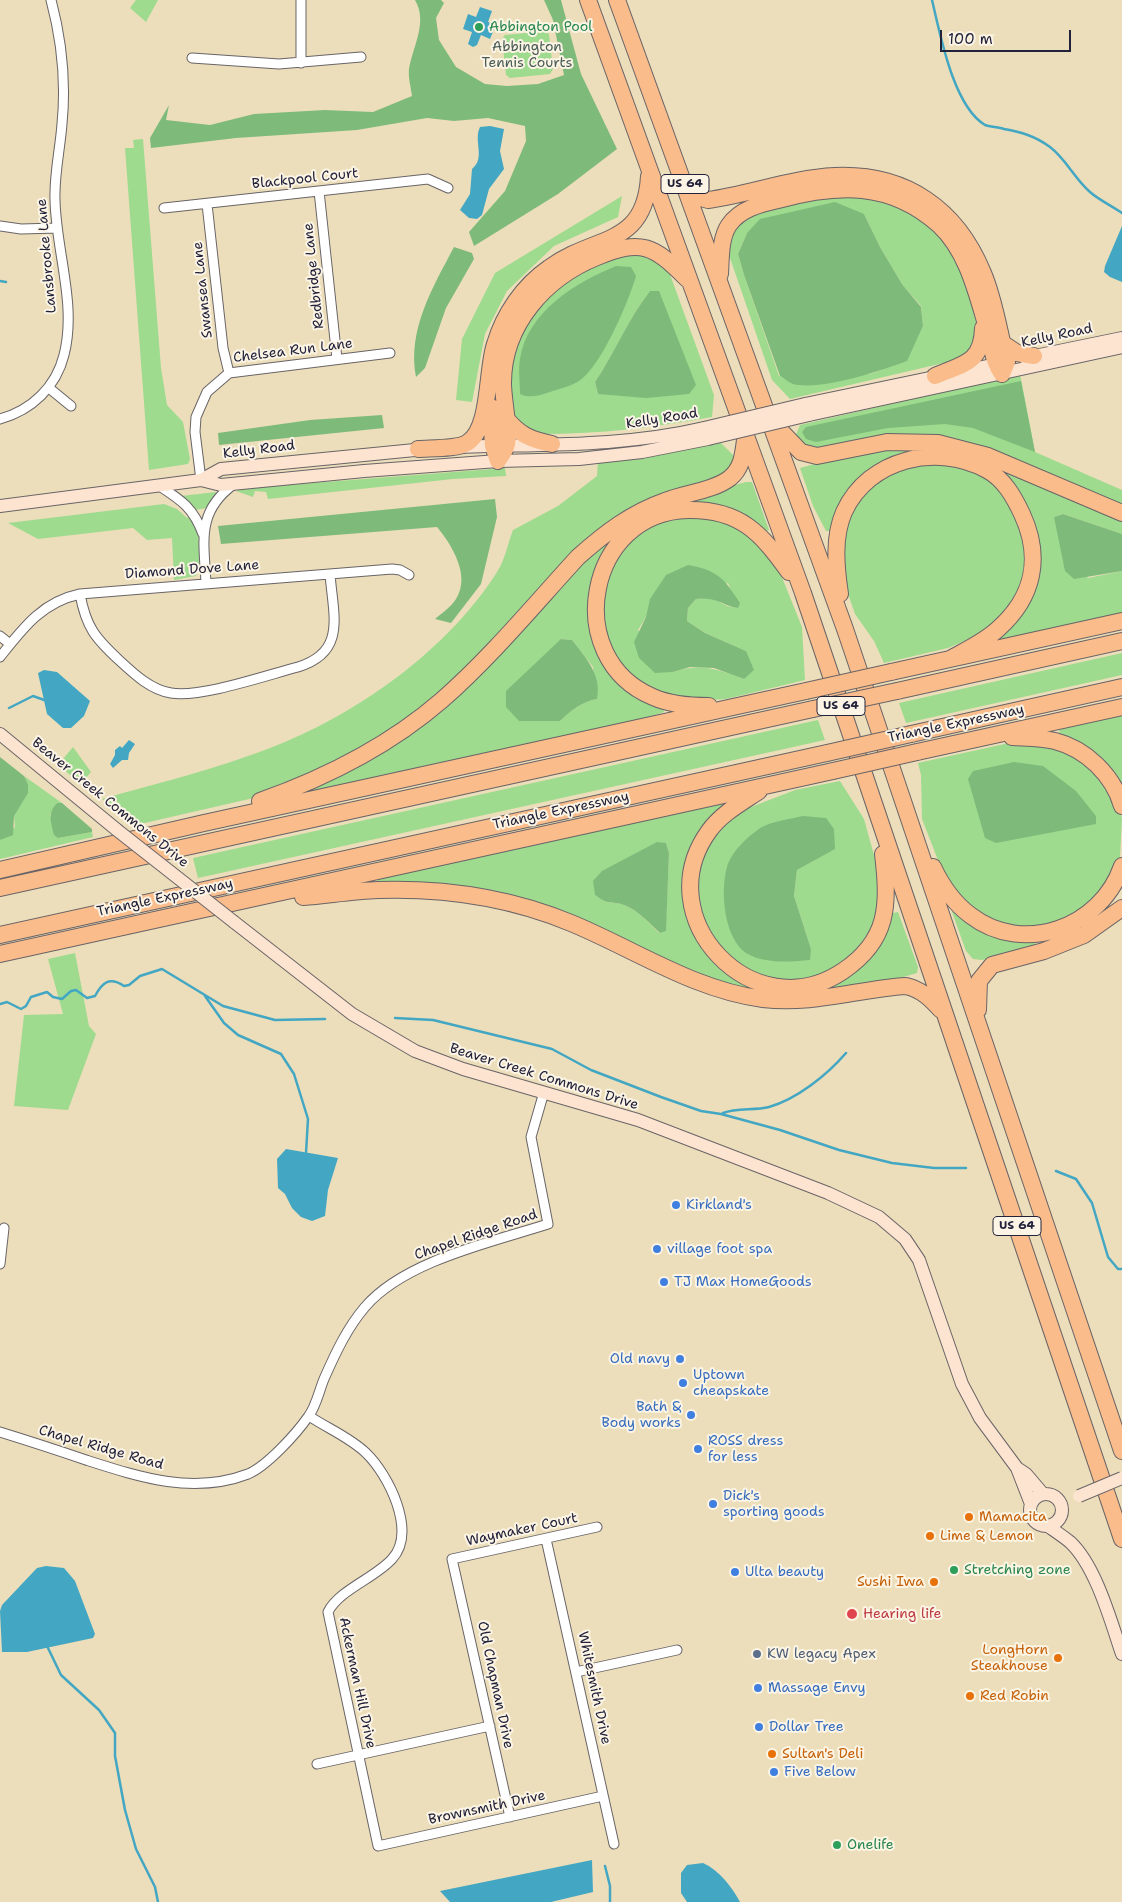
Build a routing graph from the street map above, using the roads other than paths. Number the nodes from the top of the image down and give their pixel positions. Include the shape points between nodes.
1 (51, 0) edge
2 (301, 0) edge
3 (588, 0) edge
4 (617, 0) edge
5 (361, 57) dead end
6 (192, 58) dead end
7 (301, 63) junction
8 (650, 171) junction
9 (448, 188) dead end
10 (319, 191) junction
11 (688, 194) junction
12 (207, 204) junction
13 (164, 208) dead end
14 (0, 226) edge
15 (57, 228) junction
16 (720, 280) junction
17 (690, 282) junction
18 (984, 321) junction
19 (1122, 338) edge
20 (1002, 343) junction
21 (1122, 347) edge
22 (390, 353) dead end
23 (1034, 356) junction
24 (337, 359) junction
25 (1001, 367) junction
26 (229, 372) junction
27 (935, 376) junction
28 (488, 385) junction
29 (49, 388) junction
30 (71, 406) dead end
31 (807, 409) junction
32 (505, 417) junction
33 (770, 419) junction
34 (0, 420) edge
35 (706, 433) junction
36 (746, 437) junction
37 (552, 444) junction
38 (500, 445) junction
39 (418, 449) junction
40 (498, 461) junction
41 (200, 480) junction
42 (235, 483) junction
43 (158, 485) junction
44 (0, 506) edge
45 (1122, 513) edge
46 (204, 534) junction
47 (330, 574) junction
48 (409, 576) dead end
49 (206, 583) junction
50 (803, 593) junction
51 (80, 594) junction
52 (1122, 621) edge
53 (845, 629) junction
54 (0, 636) edge
55 (1122, 641) edge
56 (10, 644) junction
57 (0, 657) edge
58 (950, 659) junction
59 (1122, 687) edge
60 (735, 707) junction
61 (1122, 707) edge
62 (0, 734) edge
63 (995, 735) junction
64 (769, 785) junction
65 (1122, 806) edge
66 (880, 820) junction
67 (204, 823) junction
68 (914, 830) junction
69 (1122, 866) edge
70 (0, 870) edge
71 (0, 888) edge
72 (253, 899) junction
73 (1122, 908) edge
74 (0, 935) edge
75 (0, 954) edge
76 (945, 1014) junction
77 (979, 1027) junction
78 (544, 1092) junction
79 (4, 1228) dead end
80 (0, 1264) edge
81 (309, 1416) junction
82 (0, 1432) edge
83 (1122, 1452) edge
84 (1017, 1468) junction
85 (1122, 1478) edge
86 (1049, 1495) junction
87 (1079, 1496) junction
88 (1031, 1504) junction
89 (1062, 1512) junction
90 (1048, 1526) junction
91 (597, 1527) dead end
92 (546, 1539) junction
93 (1122, 1539) edge
94 (1071, 1543) junction
95 (452, 1559) joint
96 (677, 1650) dead end
97 (1122, 1654) edge
98 (576, 1672) junction
99 (490, 1726) junction
100 (358, 1754) junction
101 (317, 1764) dead end
102 (603, 1796) junction
103 (510, 1818) junction
104 (614, 1844) dead end
105 (378, 1846) joint

1 - 15 street, Lansbrooke Lane via 64,75 55,188
2 - 7 street
3 - 8 highway, US 64
4 - 11 highway, US 64
5 - 7 street
6 - 7 street
8 - 17 highway, US 64
8 - 28 highway via 648,195 636,222 549,268 517,298 494,345
9 - 10 street, Blackpool Court via 428,179
10 - 12 street, Blackpool Court
10 - 24 street, Redbridge Lane
11 - 16 highway, US 64
11 - 20 highway via 708,200 835,176 885,181 910,190 933,204 955,225 970,246 984,275
12 - 13 street, Blackpool Court
12 - 26 street, Swansea Lane
14 - 15 street
15 - 29 street, Lansbrooke Lane via 66,293 67,332 64,354
16 - 18 highway via 728,226 747,209 826,189 873,191 904,202 940,226 963,258
16 - 33 highway, US 64
17 - 32 highway via 660,254 638,246 609,252 556,279 529,308 513,335 504,367
17 - 36 highway, US 64
18 - 25 highway
18 - 27 highway via 977,355 961,367
19 - 23 main road, Kelly Road
20 - 23 highway via 1017,353
20 - 25 highway
21 - 25 main road, Kelly Road
22 - 24 street, Chelsea Run Lane
23 - 25 main road, Kelly Road
24 - 26 street, Chelsea Run Lane
25 - 27 main road, Kelly Road
25 - 31 main road, Kelly Road
26 - 41 street, Chelsea Run Lane via 207,392 196,417
27 - 31 main road, Kelly Road
28 - 38 highway
28 - 39 highway via 483,421 470,441 465,445
29 - 30 street
29 - 34 street, Lansbrooke Lane via 32,404
31 - 35 main road, Kelly Road, bridge
32 - 37 highway via 528,438
32 - 38 highway
33 - 45 highway via 801,452 817,456 887,442 938,443 988,456
33 - 53 highway, US 64
35 - 37 main road, Kelly Road via 596,444
35 - 40 main road, Kelly Road via 619,455
36 - 50 highway, US 64
36 - 67 highway via 739,468 729,478 664,501 631,515 613,527 578,557 470,674 406,727 362,756 314,780
37 - 38 main road, Kelly Road
38 - 39 main road, Kelly Road
38 - 40 highway
39 - 41 main road, Kelly Road via 221,469
40 - 42 main road, Kelly Road
41 - 42 main road, Kelly Road via 221,485
41 - 43 main road, Kelly Road
42 - 46 street via 213,504
43 - 44 main road, Kelly Road
43 - 46 street via 193,512
46 - 49 street
47 - 48 street, Diamond Dove Lane via 392,569
47 - 49 street, Diamond Dove Lane
47 - 51 street via 334,629 330,645 322,656 312,663 198,693 170,693 136,676 89,628
49 - 51 street, Diamond Dove Lane
50 - 60 highway via 772,549 747,523 722,513 676,510 655,516 618,543 607,560 597,591 598,631 613,664 626,680 665,702
50 - 66 highway, US 64
51 - 56 street, Diamond Dove Lane via 45,608
52 - 58 highway
53 - 58 highway via 835,551 844,513 856,494 872,477 895,464 926,455 958,459 988,470 1012,492 1028,528 1034,555 1030,586 1018,608 999,629
53 - 68 highway, US 64
54 - 56 street
55 - 71 highway, bridge
56 - 57 street, Diamond Dove Lane
58 - 60 highway, bridge
59 - 74 highway, Triangle Expressway, bridge
60 - 67 highway
61 - 63 highway
62 - 78 main road, Beaver Creek Commons Drive, bridge via 352,1014 393,1040 440,1061
63 - 64 highway, bridge
63 - 65 highway via 1039,738 1072,748 1103,770
64 - 66 highway via 734,807 708,832 698,851 691,884 694,916 712,950 725,964 761,983 784,988 823,982 855,963 871,945 882,925 887,901
64 - 72 highway
66 - 76 highway, US 64
67 - 70 highway
68 - 69 highway via 939,880 960,907 982,923 1016,934 1054,931 1084,917 1107,896
68 - 77 highway, US 64
72 - 75 highway
72 - 76 highway via 379,890 475,897 514,904 571,923 691,979 729,992 763,998 816,1000 906,986 929,996
73 - 77 highway via 1084,934 1044,951 992,965 979,981
76 - 93 highway, US 64
77 - 83 highway, US 64
78 - 81 street, Chapel Ridge Road via 532,1137 548,1224 431,1262 391,1283 365,1307 336,1350
78 - 84 main road, Beaver Creek Commons Drive via 638,1120 828,1193 879,1217 914,1251 962,1384 980,1418
79 - 80 street
81 - 82 street, Chapel Ridge Road via 287,1443 250,1473 219,1482 196,1484 155,1480 128,1473
81 - 100 street, Ackerman Hill Drive via 366,1453 386,1477 400,1520 402,1540 392,1560 338,1600 328,1612
84 - 86 main road, Beaver Creek Commons Drive
84 - 88 main road, Beaver Creek Commons Drive
85 - 87 main road, bridge
86 - 87 main road
86 - 88 main road via 1036,1497
86 - 89 main road via 1060,1502
87 - 89 main road
88 - 90 main road via 1035,1521
89 - 90 main road via 1056,1522
89 - 94 main road
90 - 94 main road
91 - 92 street, Waymaker Court
92 - 95 street, Waymaker Court
92 - 98 street, Whitesmith Drive
94 - 97 main road via 1098,1586
95 - 99 street, Old Chapman Drive
96 - 98 street
98 - 102 street, Whitesmith Drive
99 - 100 street
99 - 103 street, Old Chapman Drive
100 - 101 street
100 - 105 street, Ackerman Hill Drive
102 - 103 street, Brownsmith Drive
102 - 104 street, Whitesmith Drive
103 - 105 street, Brownsmith Drive

